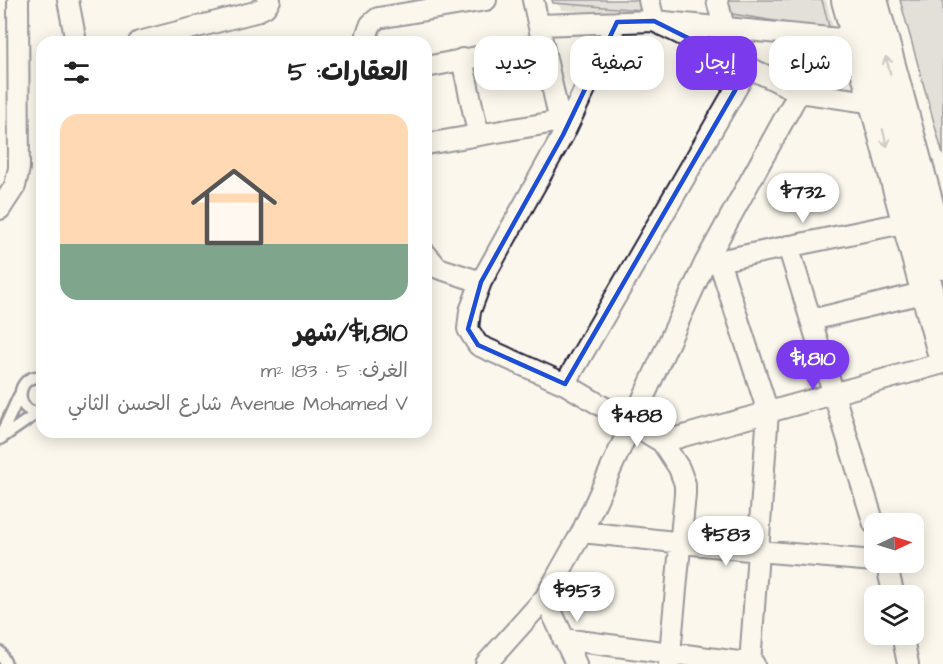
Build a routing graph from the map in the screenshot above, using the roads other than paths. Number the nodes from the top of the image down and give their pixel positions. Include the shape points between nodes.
1 (18, 0) edge
2 (68, 0) edge
3 (270, 0) edge
4 (486, 0) edge
5 (533, 0) edge
6 (649, 0) edge
7 (717, 0) edge
8 (871, 0) edge
9 (654, 21) junction
10 (617, 22) junction
11 (848, 22) edge
12 (724, 27) junction
13 (541, 35) junction
14 (9, 36) edge
15 (75, 36) edge
16 (166, 36) edge
17 (368, 36) edge
18 (684, 36) edge
19 (462, 59) junction
20 (432, 66) edge
21 (757, 72) edge
22 (735, 90) edge
23 (800, 92) junction
24 (875, 103) junction
25 (562, 128) junction
26 (478, 134) junction
27 (432, 143) edge
28 (0, 209) edge
29 (908, 222) junction
30 (788, 246) junction
31 (432, 261) edge
32 (712, 262) junction
33 (934, 276) edge
34 (482, 282) junction
35 (811, 320) junction
36 (943, 349) edge
37 (943, 363) edge
38 (36, 378) edge
39 (565, 384) junction
40 (834, 393) junction
41 (20, 396) junction
42 (768, 412) junction
43 (36, 413) edge
44 (36, 416) edge
45 (633, 422) junction
46 (0, 438) edge
47 (662, 442) junction
48 (871, 513) edge
49 (582, 532) junction
50 (682, 543) junction
51 (758, 551) junction
52 (864, 560) edge
53 (545, 598) junction
54 (564, 639) junction
55 (904, 645) edge
56 (0, 652) edge
57 (669, 659) edge
58 (6, 664) edge
59 (486, 664) edge
60 (576, 664) edge
61 (751, 664) edge
62 (908, 664) edge

1 - 14 street
2 - 15 street
3 - 16 street via 265,8 255,12
4 - 17 street via 378,18 371,24
5 - 13 street
6 - 9 street
7 - 12 street
33 -> 8 main road
9 - 10 street
9 - 12 street
9 - 18 street
10 - 13 street
10 - 25 street
11 - 12 street
11 - 23 street
11 - 24 main road
13 - 19 street
13 - 25 street
14 - 28 street via 20,168 15,186
19 - 20 street
19 - 26 street
21 - 23 street
22 - 39 street
23 - 24 street
23 - 32 street
24 -> 29 main road
25 - 26 street
25 - 34 street
26 - 27 street
29 - 30 street
29 - 33 main road
30 - 32 street
30 - 35 street
31 - 34 street via 438,268
32 - 42 street
32 - 45 street
33 - 35 street
33 - 36 main road
34 - 39 street via 470,311 468,329 478,345
35 - 40 street
37 - 40 street
38 - 41 lane via 27,380
39 - 45 street
40 - 42 street
40 - 48 street
41 - 43 lane via 24,408
41 - 46 lane
42 - 47 street
42 - 51 street
44 - 46 lane
45 - 47 street
45 - 49 street
47 - 50 street via 685,484
49 - 50 street
49 - 53 street
50 - 51 street
50 - 57 street
51 - 52 street
51 - 61 street
53 - 54 street
53 - 59 street
54 - 57 street
54 - 60 street
55 - 62 street
56 - 58 lane
57 - 61 street

